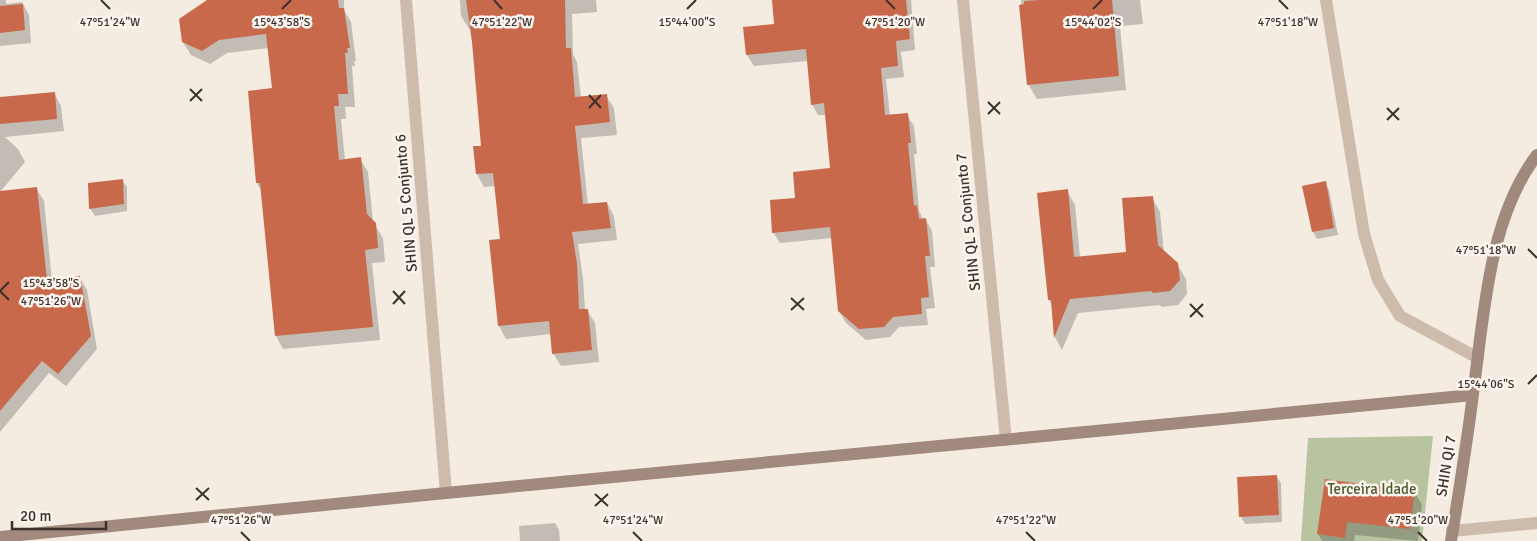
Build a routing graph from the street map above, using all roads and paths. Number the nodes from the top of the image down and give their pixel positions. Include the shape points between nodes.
1 (406, 0) edge
2 (963, 0) edge
3 (1326, 0) edge
4 (1537, 155) edge
5 (1478, 358) junction
6 (1473, 395) junction
7 (1006, 440) junction
8 (446, 492) junction
9 (1537, 523) edge
10 (1452, 536) edge
11 (0, 537) edge

1 - 8 street, SHIN QL 5 Conjunto 6
2 - 7 street, SHIN QL 5 Conjunto 7
3 - 5 street via 1364,234 1378,280 1400,316
4 - 5 street, SHIN QI 7 via 1525,171 1501,224
5 - 6 street, SHIN QI 7
6 - 7 street
6 - 10 street, SHIN QI 7
7 - 8 street
8 - 11 street
9 - 10 street

